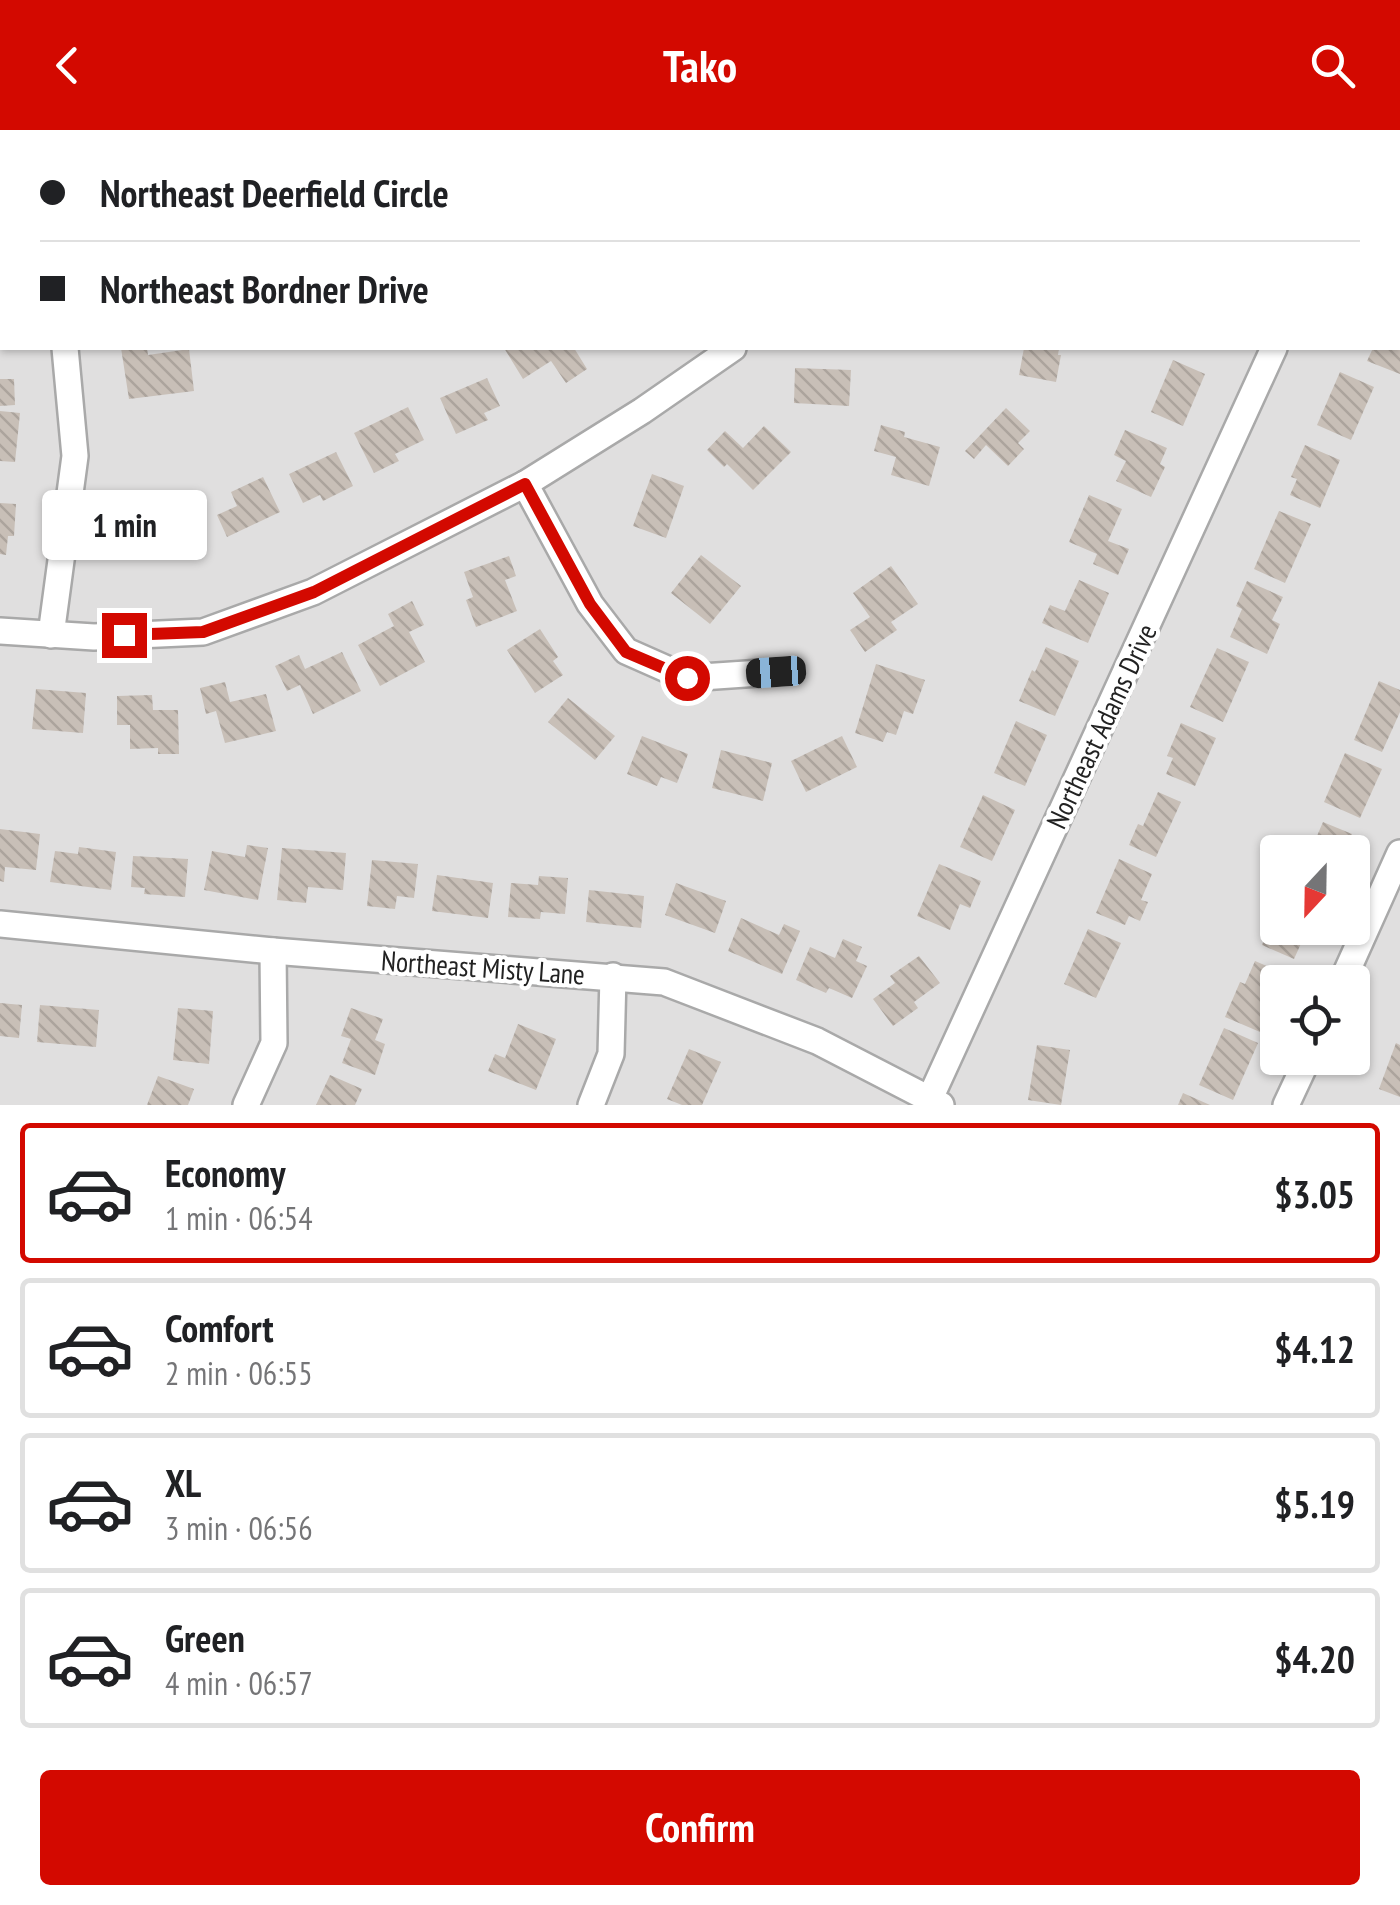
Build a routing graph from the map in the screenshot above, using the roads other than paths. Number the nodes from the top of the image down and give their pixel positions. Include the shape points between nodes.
1 (65, 350) edge
2 (730, 350) edge
3 (1273, 350) edge
4 (525, 484) junction
5 (0, 631) edge
6 (51, 635) junction
7 (776, 672) dead end
8 (1400, 854) edge
9 (0, 924) edge
10 (272, 951) junction
11 (1350, 965) edge
12 (613, 976) junction
13 (1300, 1075) edge
14 (932, 1103) edge
15 (246, 1105) edge
16 (591, 1105) edge
17 (1286, 1105) edge

1 - 6 street via 75,456
2 - 4 street
3 - 14 street, Northeast Adams Drive
4 - 6 street via 314,592 203,632
4 - 7 street via 590,604 626,652 687,678
5 - 6 street
8 - 11 street
9 - 10 street, Northeast Misty Lane
10 - 12 street, Northeast Misty Lane
10 - 15 street via 274,1044
12 - 14 street, Northeast Misty Lane via 664,982 817,1041
12 - 16 street via 612,1054
13 - 17 street

